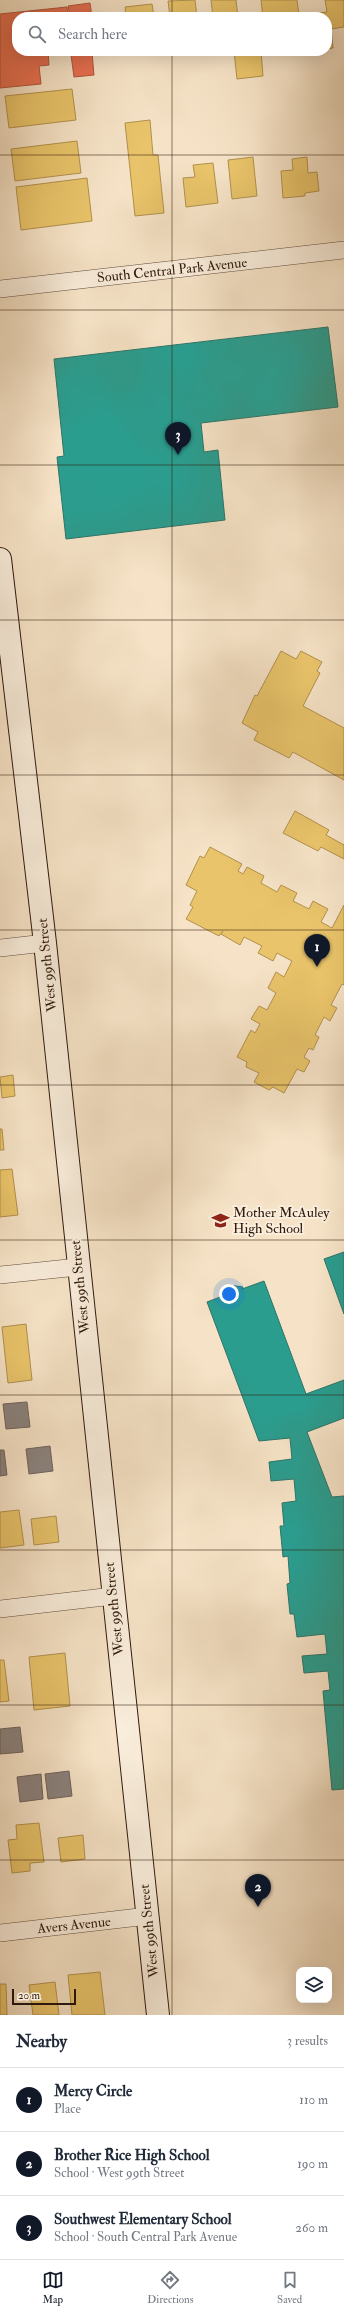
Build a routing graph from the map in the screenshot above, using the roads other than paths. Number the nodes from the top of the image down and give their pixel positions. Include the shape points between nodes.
1 (344, 250) edge
2 (0, 289) edge
3 (0, 559) edge
4 (3, 620) edge
5 (44, 943) junction
6 (0, 948) edge
7 (78, 1267) junction
8 (0, 1275) edge
9 (113, 1596) junction
10 (0, 1609) edge
11 (148, 1916) junction
12 (0, 1933) edge
13 (158, 2015) edge

1 - 2 street, South Central Park Avenue
3 - 4 street, West 99th Street
4 - 5 street, West 99th Street
5 - 6 street
5 - 7 street, West 99th Street
7 - 8 street
7 - 9 street, West 99th Street
9 - 10 street
9 - 11 street, West 99th Street
11 - 12 street, Avers Avenue
11 - 13 street, West 99th Street

